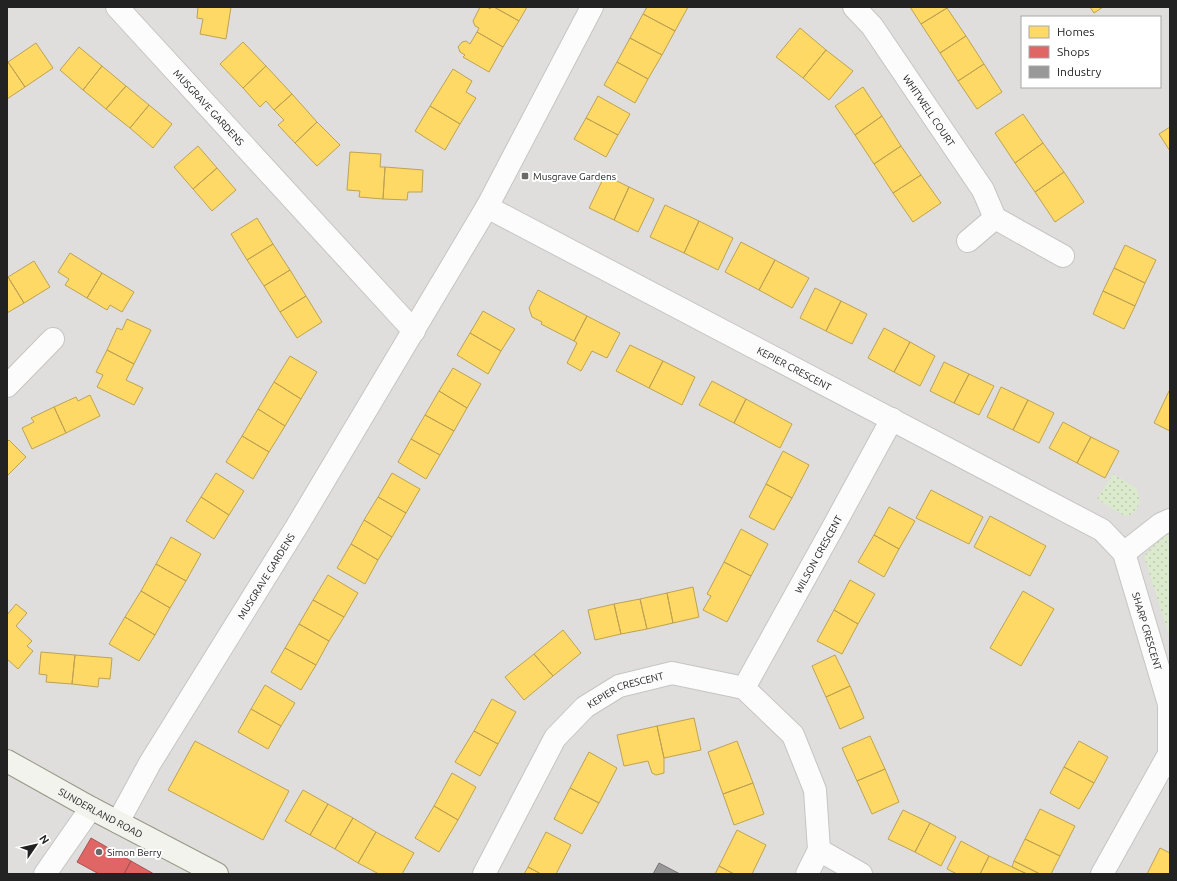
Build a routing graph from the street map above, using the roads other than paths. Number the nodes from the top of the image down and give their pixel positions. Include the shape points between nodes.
1 (117, 7) edge
2 (592, 7) edge
3 (854, 7) edge
4 (488, 207) junction
5 (995, 218) junction
6 (968, 241) dead end
7 (1063, 256) dead end
8 (414, 331) junction
9 (53, 339) dead end
10 (7, 386) edge
11 (892, 419) junction
12 (1170, 520) edge
13 (1102, 530) joint
14 (1124, 553) junction
15 (744, 688) junction
16 (7, 761) edge
17 (91, 808) junction
18 (118, 822) junction
19 (819, 850) junction
20 (1105, 868) edge
21 (45, 874) edge
22 (217, 874) edge
23 (484, 874) edge
24 (806, 874) edge
25 (861, 874) edge

1 - 8 street, MUSGRAVE GARDENS
2 - 4 street, MUSGRAVE GARDENS
3 - 5 street, WHITWELL COURT via 872,26 974,177
4 - 8 street, MUSGRAVE GARDENS
4 - 11 street, KEPIER CRESCENT
5 - 6 street
5 - 7 street
8 - 18 street, MUSGRAVE GARDENS via 150,763
9 - 10 street
11 - 13 street, KEPIER CRESCENT
11 - 15 street, WILSON CRESCENT
12 - 14 street
13 - 14 street, SHARP CRESCENT
14 - 20 street, SHARP CRESCENT via 1169,704 1169,754
15 - 19 street via 793,735 815,790
15 - 23 street, KEPIER CRESCENT via 672,673 619,686 586,707 555,738
16 - 17 street, SUNDERLAND ROAD
17 - 18 street, SUNDERLAND ROAD
17 - 21 street
18 - 22 street, SUNDERLAND ROAD
19 - 24 street
19 - 25 street

